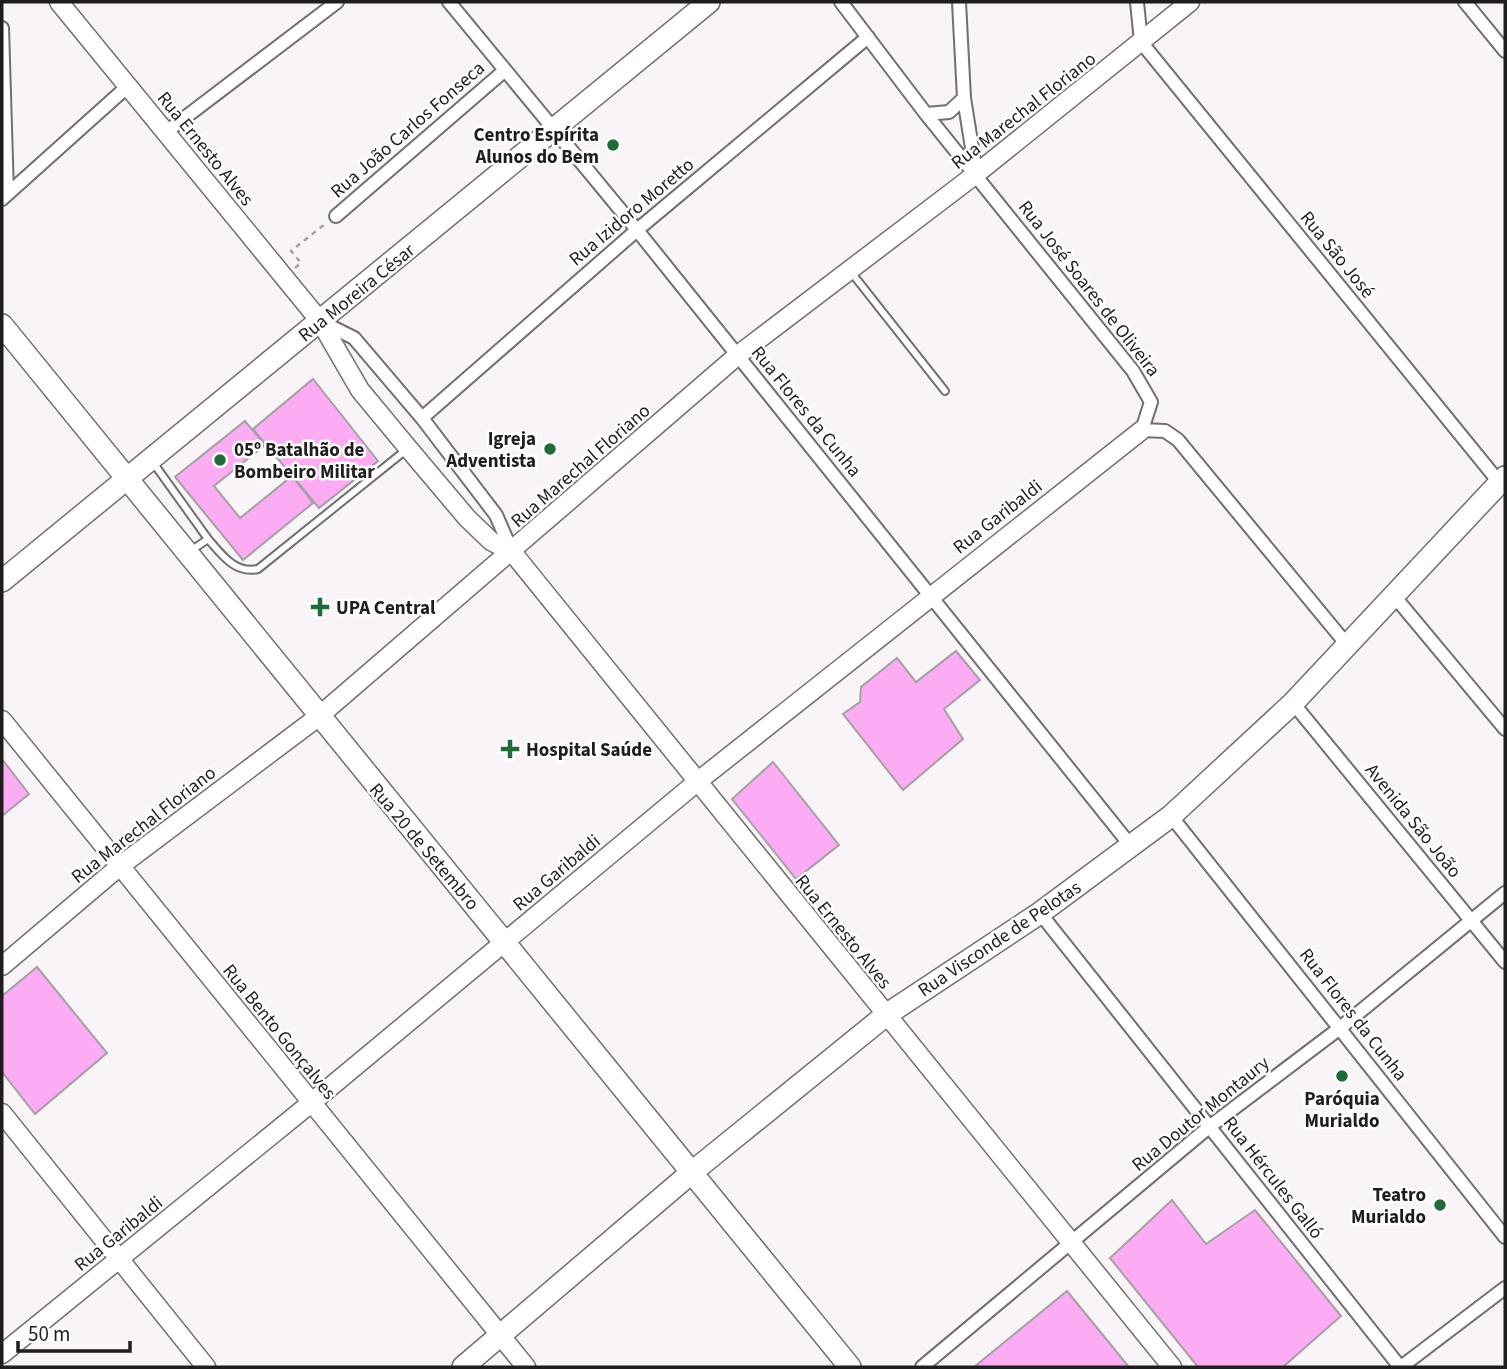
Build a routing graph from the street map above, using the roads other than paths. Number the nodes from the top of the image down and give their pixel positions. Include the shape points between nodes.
1 (59, 2) edge
2 (337, 2) edge
3 (449, 2) edge
4 (841, 2) edge
5 (959, 2) edge
6 (1137, 2) edge
7 (1190, 2) edge
8 (1465, 2) edge
9 (695, 6) edge
10 (2, 27) edge
11 (868, 37) junction
12 (1141, 42) junction
13 (1505, 51) edge
14 (504, 71) junction
15 (128, 86) junction
16 (964, 98) junction
17 (926, 114) junction
18 (553, 131) junction
19 (166, 132) junction
20 (976, 174) junction
21 (5, 197) edge
22 (336, 216) road end
23 (637, 230) junction
24 (850, 271) junction
25 (320, 321) junction
26 (2, 325) edge
27 (738, 355) junction
28 (945, 391) dead end
29 (422, 418) junction
30 (1142, 430) junction
31 (408, 448) junction
32 (151, 460) junction
33 (128, 478) junction
34 (1503, 483) edge
35 (208, 539) junction
36 (188, 552) junction
37 (512, 552) junction
38 (2, 581) edge
39 (929, 595) junction
40 (1395, 597) junction
41 (1348, 646) junction
42 (1293, 703) junction
43 (318, 716) junction
44 (2, 720) edge
45 (1505, 729) edge
46 (696, 782) junction
47 (1171, 816) junction
48 (1131, 846) junction
49 (120, 866) junction
50 (1505, 893) edge
51 (1040, 913) junction
52 (1472, 921) junction
53 (505, 942) junction
54 (1505, 962) edge
55 (2, 966) edge
56 (886, 1015) junction
57 (1340, 1028) junction
58 (311, 1103) junction
59 (2, 1113) edge
60 (1209, 1127) junction
61 (691, 1173) junction
62 (1505, 1237) edge
63 (1071, 1243) junction
64 (120, 1258) junction
65 (1505, 1288) edge
66 (500, 1336) junction
67 (2, 1353) edge
68 (206, 1367) edge
69 (463, 1367) edge
70 (526, 1367) edge
71 (850, 1367) edge
72 (922, 1367) edge
73 (1172, 1367) edge
74 (1400, 1367) edge

1 - 15 street, Rua Ernesto Alves
2 - 19 street
3 - 14 street, Rua Flores da Cunha
4 - 11 street, Rua José Soares de Oliveira
5 - 16 street
6 - 12 street
7 - 12 street, Rua Marechal Floriano
8 - 13 street
9 - 18 main road, Rua Moreira César
10 - 21 street
11 - 17 street, Rua José Soares de Oliveira
11 - 23 street, Rua Izidoro Moretto
12 - 20 street, Rua Marechal Floriano
12 - 34 street, Rua São José
14 - 18 street, Rua Flores da Cunha
14 - 22 street, Rua João Carlos Fonseca
15 - 19 street, Rua Ernesto Alves
15 - 21 street
16 - 17 street via 949,112
16 - 20 street
17 - 20 street, Rua José Soares de Oliveira
18 - 23 street, Rua Flores da Cunha
18 - 25 main road, Rua Moreira César
19 - 25 street, Rua Ernesto Alves
20 - 24 street, Rua Marechal Floriano
20 - 30 street, Rua José Soares de Oliveira via 1145,388 1150,402
23 - 27 street, Rua Flores da Cunha
23 - 29 street, Rua Izidoro Moretto
24 - 27 street, Rua Marechal Floriano
24 - 28 lane
25 - 29 street, Rua Ernesto Alves via 354,338
25 - 31 street, Rua Ernesto Alves via 360,390
25 - 32 main road, Rua Moreira César
26 - 33 main road, Rua 20 de Setembro
27 - 37 street, Rua Marechal Floriano
27 - 39 street, Rua Flores da Cunha
29 - 37 street, Rua Ernesto Alves via 496,514
30 - 39 street, Rua Garibaldi
30 - 41 street via 1165,431 1178,440
31 - 35 lane via 258,569 236,568
31 - 37 street, Rua Ernesto Alves via 475,525
32 - 33 main road, Rua Moreira César
32 - 35 lane
33 - 36 main road, Rua 20 de Setembro
33 - 38 main road, Rua Moreira César
34 - 40 main road, Rua Visconde de Pelotas
35 - 36 lane
36 - 43 main road, Rua 20 de Setembro
37 - 43 street, Rua Marechal Floriano
37 - 46 street, Rua Ernesto Alves
39 - 46 street, Rua Garibaldi
39 - 48 street, Rua Flores da Cunha
40 - 41 main road, Rua Visconde de Pelotas
40 - 45 street
41 - 42 main road, Rua Visconde de Pelotas
42 - 47 main road, Rua Visconde de Pelotas
42 - 52 street, Avenida São João
43 - 49 street, Rua Marechal Floriano
43 - 53 main road, Rua 20 de Setembro
44 - 49 street, Rua Bento Gonçalves
46 - 53 street, Rua Garibaldi
46 - 56 street, Rua Ernesto Alves
47 - 48 main road, Rua Visconde de Pelotas
47 - 57 street, Rua Flores da Cunha
48 - 51 main road, Rua Visconde de Pelotas
49 - 55 street, Rua Marechal Floriano
49 - 58 street, Rua Bento Gonçalves
50 - 52 street, Rua Doutor Montaury
51 - 56 main road, Rua Visconde de Pelotas
51 - 60 street, Rua Hércules Galló
52 - 54 street, Avenida São João
52 - 57 street, Rua Doutor Montaury
53 - 58 street, Rua Garibaldi
53 - 61 main road, Rua 20 de Setembro
56 - 61 main road, Rua Visconde de Pelotas
56 - 63 street, Rua Ernesto Alves
57 - 60 street, Rua Doutor Montaury
57 - 62 street, Rua Flores da Cunha
58 - 64 street, Rua Garibaldi
58 - 66 street, Rua Bento Gonçalves
59 - 64 street
60 - 63 street, Rua Doutor Montaury
60 - 74 street, Rua Hércules Galló
61 - 66 main road, Rua Visconde de Pelotas
61 - 71 main road, Rua 20 de Setembro
63 - 72 street, Rua Doutor Montaury
63 - 73 street, Rua Ernesto Alves
64 - 67 street, Rua Garibaldi
64 - 68 street
65 - 74 street
66 - 69 main road, Rua Visconde de Pelotas
66 - 70 street, Rua Bento Gonçalves

